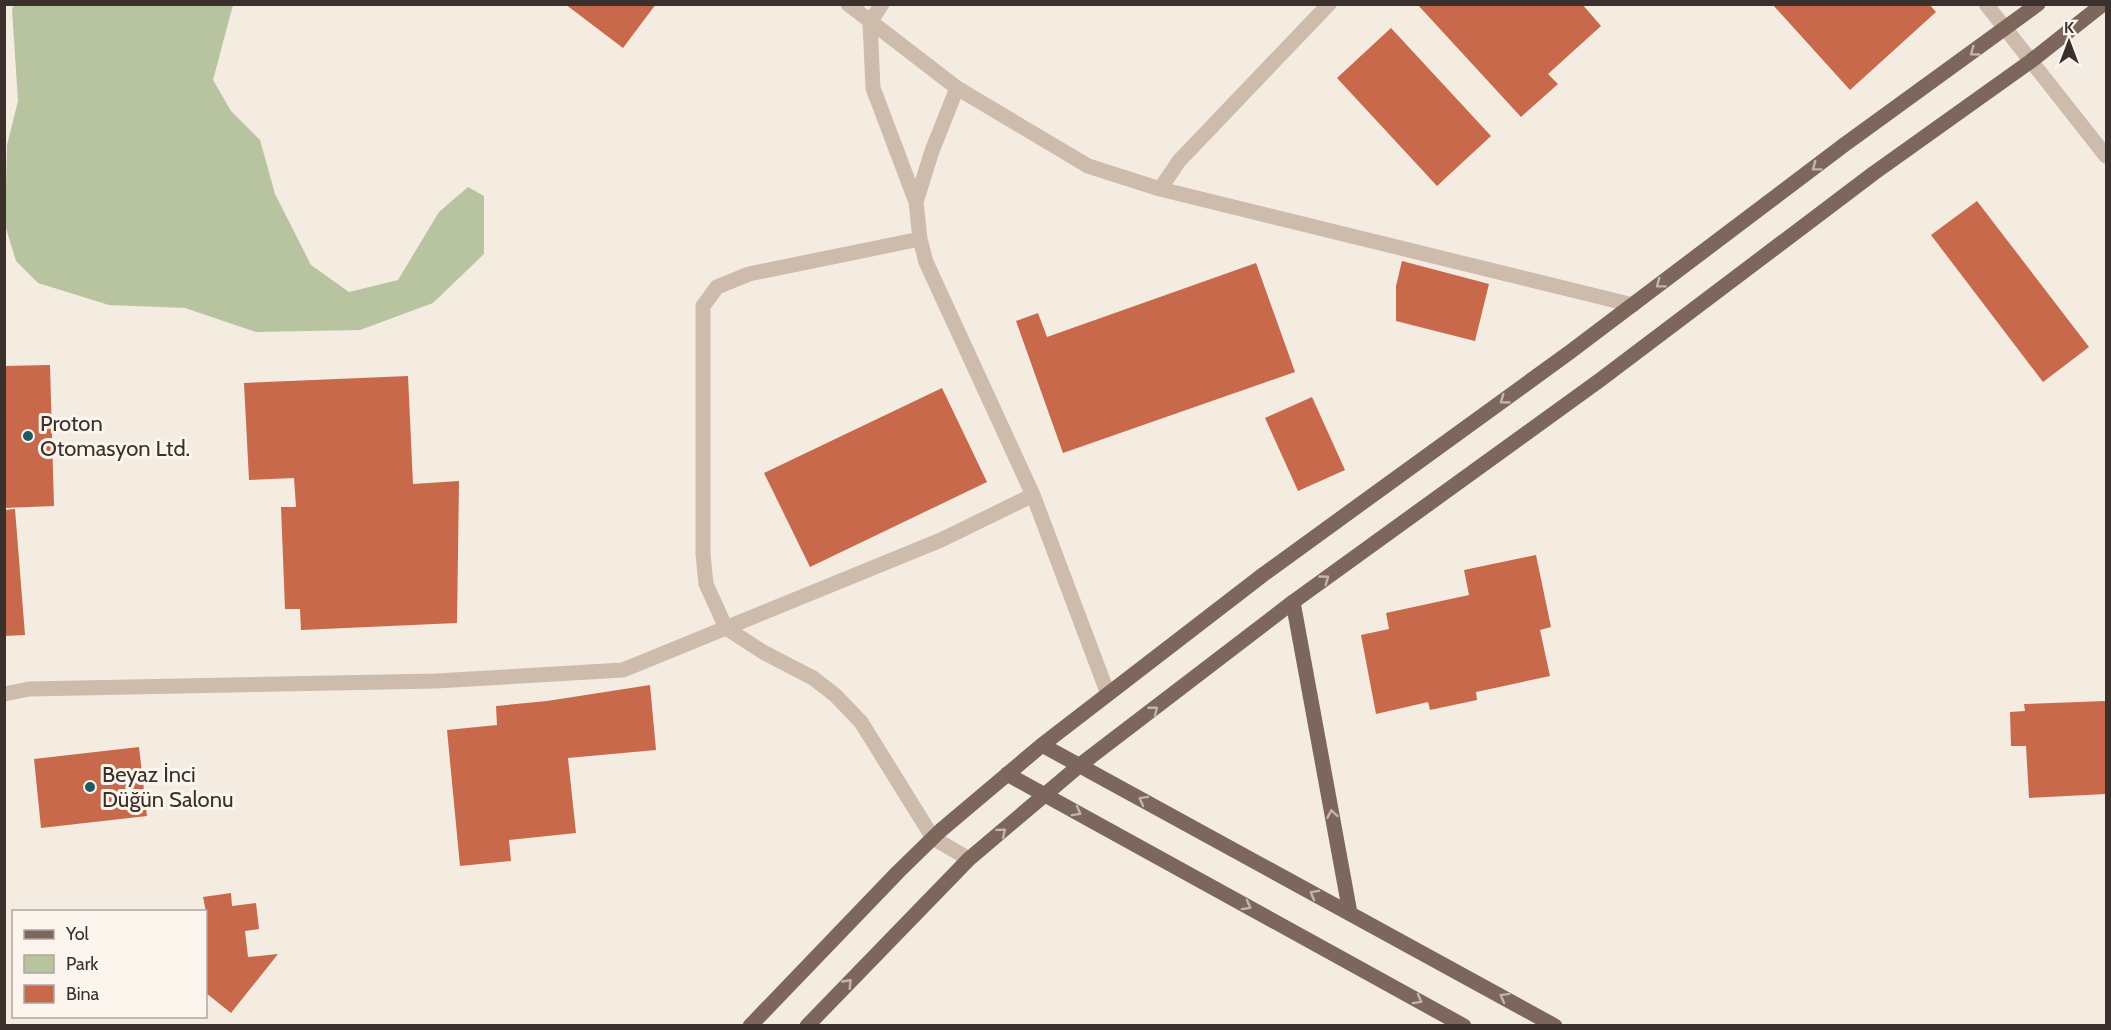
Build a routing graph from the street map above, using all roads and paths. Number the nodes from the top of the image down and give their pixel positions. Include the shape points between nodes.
1 (848, 4) edge
2 (882, 4) edge
3 (1329, 4) edge
4 (1986, 4) edge
5 (2038, 4) edge
6 (2103, 4) edge
7 (870, 22) junction
8 (2005, 29) junction
9 (2031, 61) junction
10 (957, 88) junction
11 (2106, 156) edge
12 (1160, 189) junction
13 (916, 202) junction
14 (920, 238) junction
15 (1633, 305) junction
16 (1033, 495) junction
17 (1293, 602) junction
18 (726, 628) junction
19 (4, 694) edge
20 (1108, 694) junction
21 (1042, 744) junction
22 (1080, 765) junction
23 (1007, 774) junction
24 (1045, 795) junction
25 (933, 838) junction
26 (969, 859) junction
27 (1350, 913) junction
28 (750, 1026) edge
29 (807, 1026) edge
30 (1464, 1026) edge
31 (1555, 1026) edge

1 - 7 street
2 - 7 street
3 - 12 street via 1179,160
4 - 8 street
5 - 8 main road
6 - 9 main road
7 - 10 street
7 - 13 street via 873,88
8 - 9 street
8 -> 15 main road
9 - 11 street
17 -> 9 main road
10 - 12 street via 1088,166
10 - 13 street
12 - 15 street
13 - 14 street
14 - 16 street via 926,262
14 - 18 street via 749,274 717,287 703,306 703,554 706,584
15 -> 20 main road via 1264,574
16 - 18 street via 941,540
16 - 20 street
22 -> 17 main road
27 -> 17 main road
18 - 19 street via 623,670 436,681 29,689
18 - 25 street via 835,695 861,722
20 - 21 main road
21 - 22 main road
21 - 23 main road
22 - 24 main road
27 -> 22 main road
23 - 24 main road
23 - 25 main road
26 -> 24 main road
24 -> 30 main road
25 - 26 street
25 - 28 main road
29 -> 26 main road
31 -> 27 main road

